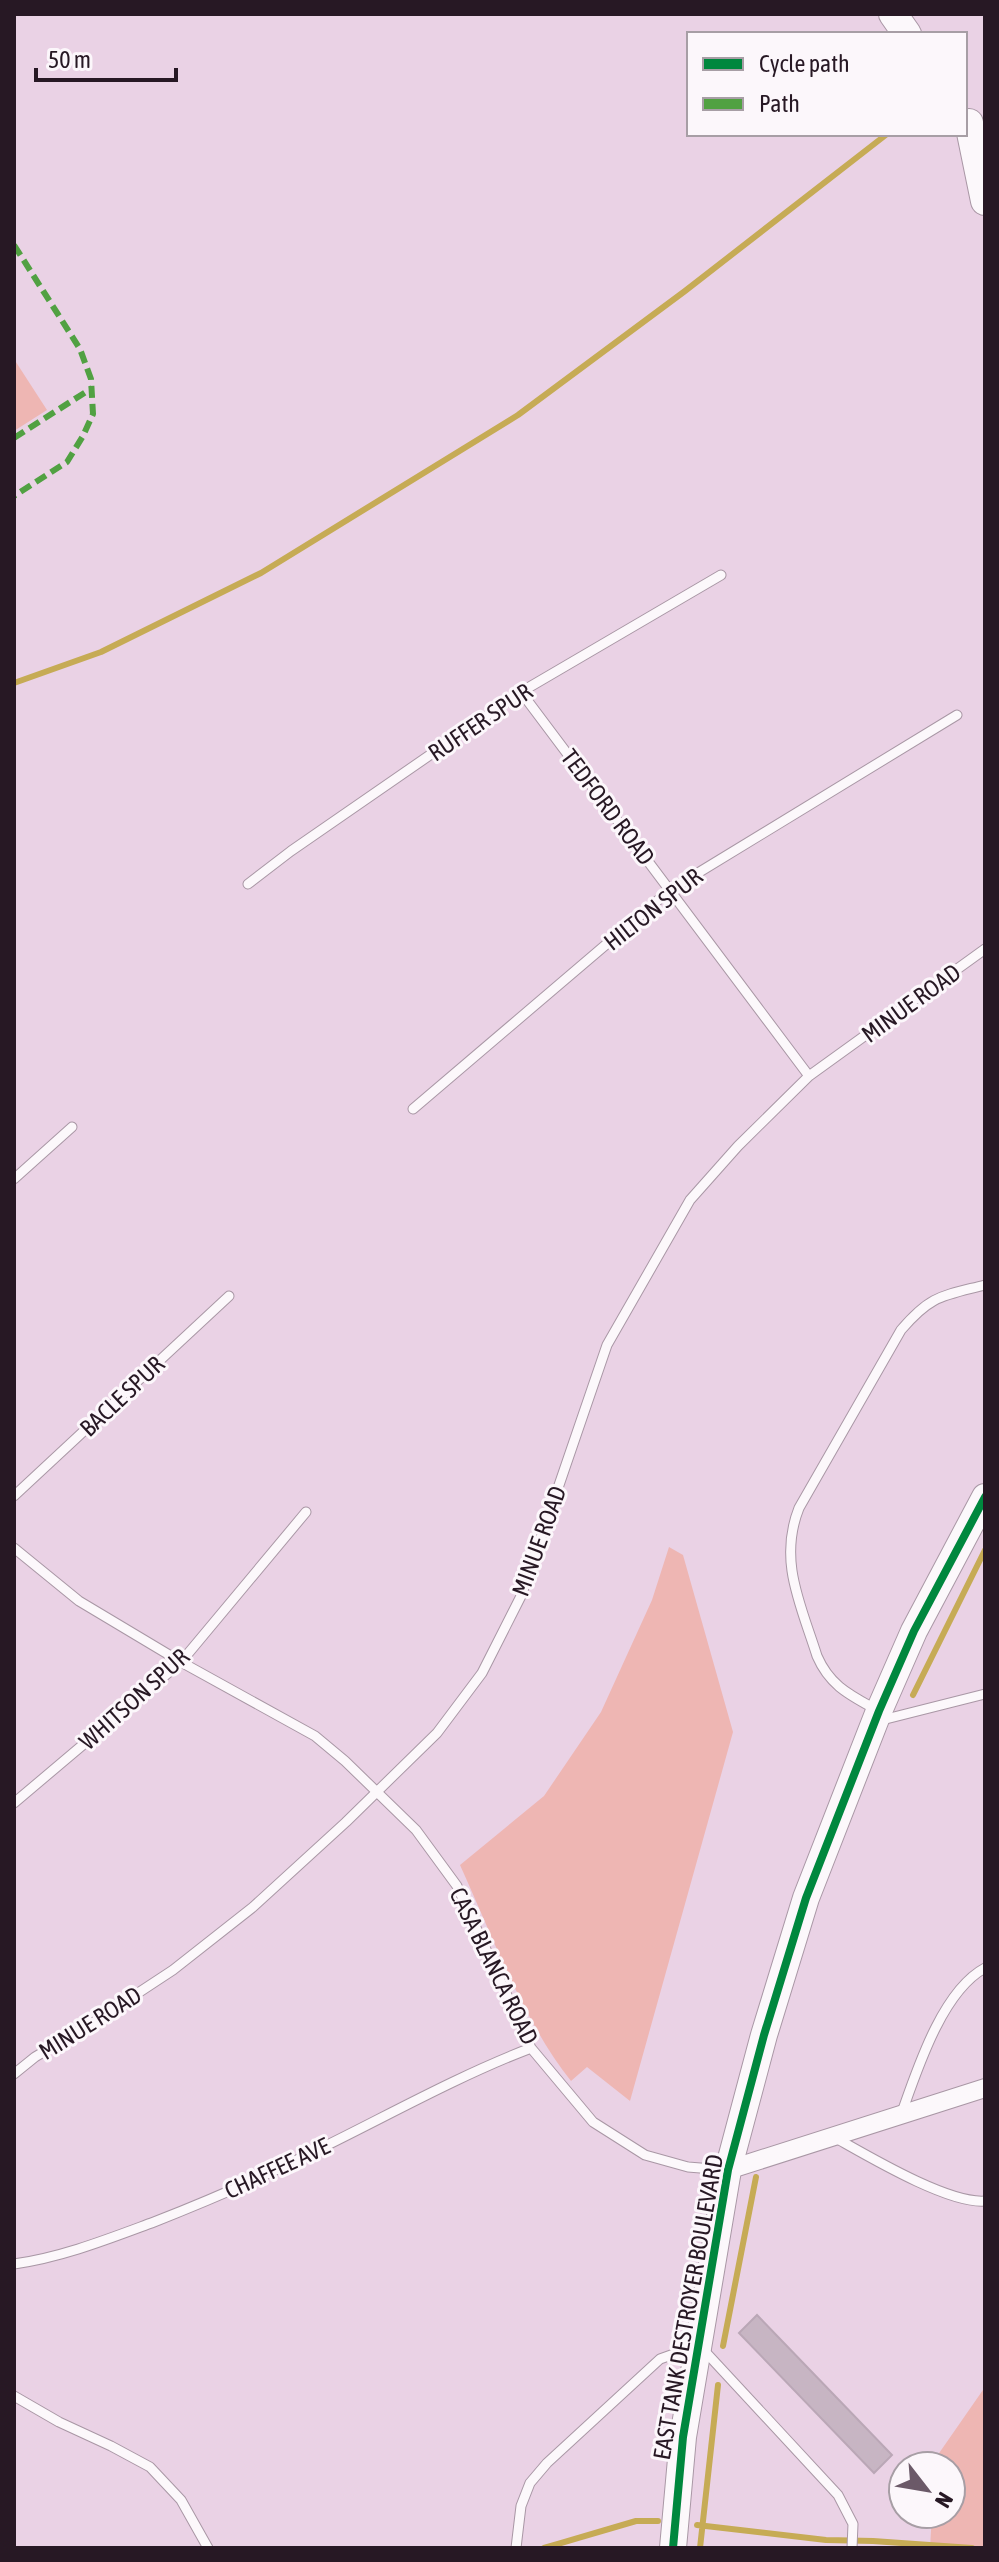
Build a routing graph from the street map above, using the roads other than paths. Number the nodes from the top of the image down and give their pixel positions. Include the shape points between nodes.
1 (893, 14) edge
2 (906, 32) edge
3 (979, 133) edge
4 (985, 156) edge
5 (985, 171) edge
6 (985, 201) edge
7 (721, 575) dead end
8 (521, 692) junction
9 (957, 715) dead end
10 (248, 884) dead end
11 (670, 890) junction
12 (985, 949) edge
13 (809, 1076) junction
14 (413, 1109) dead end
15 (72, 1127) dead end
16 (14, 1179) edge
17 (985, 1285) edge
18 (229, 1296) dead end
19 (14, 1496) edge
20 (985, 1497) edge
21 (306, 1512) dead end
22 (14, 1548) edge
23 (181, 1662) junction
24 (985, 1694) edge
25 (877, 1717) junction
26 (376, 1793) junction
27 (14, 1803) edge
28 (985, 1968) edge
29 (531, 2048) junction
30 (14, 2074) edge
31 (985, 2088) edge
32 (901, 2115) junction
33 (834, 2137) junction
34 (728, 2170) junction
35 (985, 2201) edge
36 (14, 2264) edge
37 (699, 2345) junction
38 (14, 2396) edge
39 (516, 2545) edge
40 (208, 2548) edge
41 (673, 2548) edge
42 (852, 2548) edge

1 - 2 main road
3 - 4 main road
3 - 5 main road
3 - 6 main road
7 - 8 lane, RUFFER SPUR
8 - 10 lane, RUFFER SPUR
8 - 11 lane, TEDFORD ROAD
9 - 11 lane, HILTON SPUR
11 - 13 lane, TEDFORD ROAD
11 - 14 lane, HILTON SPUR
12 - 13 lane, MINUE ROAD
13 - 26 lane, MINUE ROAD via 690,1200 607,1345 521,1596 482,1673 437,1733
15 - 16 lane
17 - 25 lane via 939,1296 920,1307 901,1330 793,1524 791,1572 822,1669
18 - 19 lane, BACLE SPUR
20 - 25 street, EAST TANK DESTROYER BOULEVARD via 914,1631
21 - 23 lane, WHITSON SPUR
22 - 23 lane, CASA BLANCA ROAD via 79,1601
23 - 26 lane, CASA BLANCA ROAD via 315,1736
23 - 27 lane, WHITSON SPUR
24 - 25 lane
25 - 34 street, EAST TANK DESTROYER BOULEVARD via 806,1898
26 - 29 lane, CASA BLANCA ROAD via 416,1830 457,1886
26 - 30 lane, MINUE ROAD via 253,1907 173,1970
28 - 32 lane via 970,1976 944,2011
29 - 34 lane, CASA BLANCA ROAD via 593,2122 645,2155 688,2167
29 - 36 lane, CHAFFEE AVE via 199,2204 72,2251
31 - 32 street, CASA BLANCA ROAD
32 - 33 street, CASA BLANCA ROAD
33 - 34 street, CASA BLANCA ROAD
33 - 35 lane via 946,2194
34 - 37 street, EAST TANK DESTROYER BOULEVARD
37 - 39 lane via 660,2359 547,2463 530,2483 521,2506
37 - 41 street, EAST TANK DESTROYER BOULEVARD via 683,2437
37 - 42 lane via 838,2495 853,2524
38 - 40 lane via 150,2467 181,2500

